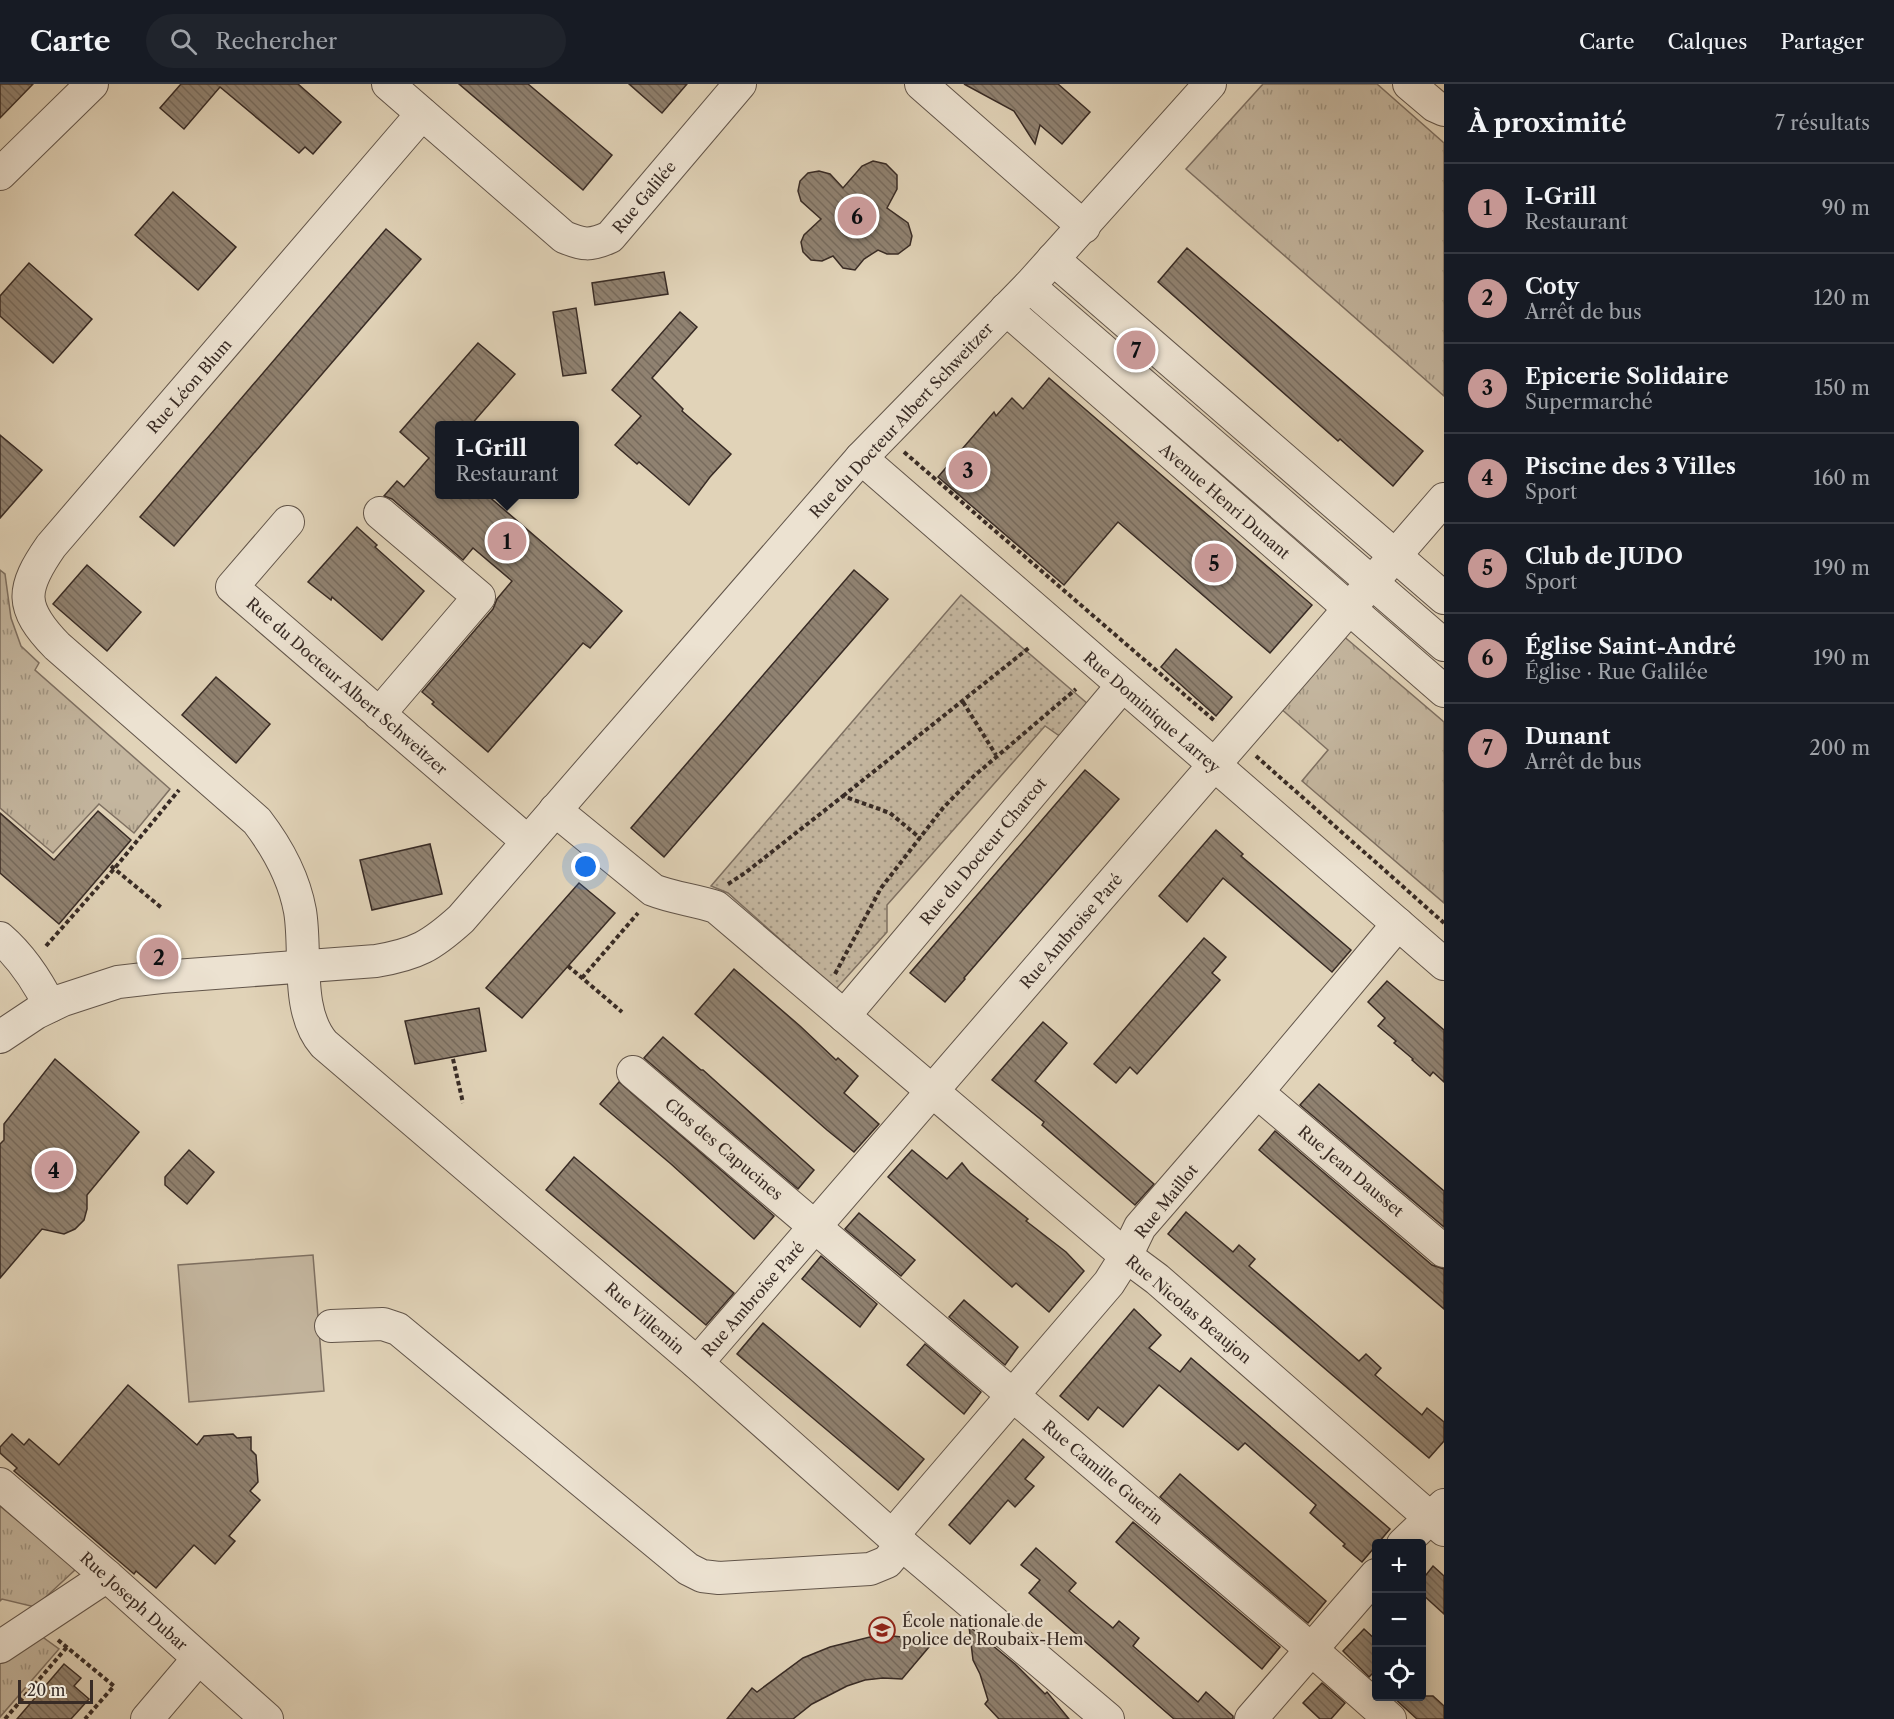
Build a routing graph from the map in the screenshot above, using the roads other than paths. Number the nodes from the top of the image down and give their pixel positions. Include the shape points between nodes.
1 (92, 84) edge
2 (388, 84) edge
3 (740, 84) edge
4 (921, 84) edge
5 (1210, 84) edge
6 (1408, 84) edge
7 (1444, 110) edge
8 (422, 114) junction
9 (0, 174) edge
10 (1084, 227) junction
11 (1053, 260) junction
12 (1029, 286) junction
13 (1006, 309) junction
14 (861, 458) junction
15 (1444, 499) edge
16 (380, 513) dead end
17 (288, 522) dead end
18 (1395, 556) junction
19 (1372, 583) junction
20 (1444, 598) edge
21 (1349, 609) junction
22 (1444, 645) edge
23 (1122, 686) junction
24 (1444, 691) edge
25 (379, 714) junction
26 (1214, 765) junction
27 (196, 769) joint
28 (555, 810) junction
29 (527, 841) junction
30 (1398, 924) junction
31 (0, 939) edge
32 (1444, 964) edge
33 (305, 966) junction
34 (50, 1006) junction
35 (850, 1009) junction
36 (0, 1037) edge
37 (633, 1072) dead end
38 (933, 1091) junction
39 (1257, 1092) junction
40 (815, 1227) junction
41 (1444, 1251) edge
42 (1126, 1256) junction
43 (331, 1326) dead end
44 (697, 1363) junction
45 (1011, 1394) junction
46 (0, 1484) edge
47 (1439, 1517) edge
48 (1410, 1539) edge
49 (897, 1540) junction
50 (107, 1576) junction
51 (1372, 1581) edge
52 (0, 1647) edge
53 (1312, 1650) junction
54 (198, 1659) junction
55 (147, 1719) edge
56 (267, 1719) edge
57 (1108, 1719) edge
58 (1251, 1719) edge
59 (1390, 1719) edge

1 - 9 street
2 - 8 street
3 - 8 street, Rue Galilée via 610,237 595,243 580,244 564,237
4 - 10 street
5 - 10 street, Rue du Docteur Albert Schweitzer
6 - 7 street
8 - 27 street, Rue Léon Blum via 35,568 28,591 30,613 42,631
10 - 11 street, Rue du Docteur Albert Schweitzer
11 - 12 street, Rue du Docteur Albert Schweitzer
11 - 18 street
12 - 13 street, Rue du Docteur Albert Schweitzer
12 - 19 street
13 - 14 street, Rue du Docteur Albert Schweitzer
13 - 21 street, Avenue Henri Dunant
14 - 23 street, Rue Dominique Larrey
14 - 28 street, Rue du Docteur Albert Schweitzer
15 - 18 street, Rue Ambroise Paré
16 - 25 street via 479,597
17 - 25 street, Rue du Docteur Albert Schweitzer via 232,587
18 - 19 street, Rue Ambroise Paré
18 - 20 street
19 - 21 street, Rue Ambroise Paré
19 - 22 street
21 - 24 street, Avenue Henri Dunant
21 - 26 street, Rue Ambroise Paré
23 - 26 street, Rue Dominique Larrey
23 - 35 street, Rue du Docteur Charcot
25 - 29 street, Rue du Docteur Albert Schweitzer
26 - 30 street, Rue Dominique Larrey
26 - 38 street, Rue Ambroise Paré
27 - 33 street, Rue Villemin via 257,821 279,854 296,891
28 - 29 street, Rue du Docteur Albert Schweitzer
28 - 35 street via 656,892 716,907
29 - 33 street, Rue du Docteur Albert Schweitzer via 461,919 422,949 376,962
30 - 32 street, Rue Dominique Larrey
30 - 39 street, Rue Maillot
31 - 34 street via 26,965
33 - 34 street, Rue du Docteur Albert Schweitzer via 132,979 93,988
33 - 44 street, Rue Villemin via 310,1020 324,1044
34 - 36 street, Rue du Docteur Albert Schweitzer
35 - 38 street
37 - 40 street, Clos des Capucines
38 - 40 street, Rue Ambroise Paré
38 - 42 street, Rue Nicolas Beaujon
39 - 41 street, Rue Jean Dausset
39 - 42 street, Rue Maillot via 1140,1227
40 - 44 street, Rue Ambroise Paré
40 - 45 street, Rue Camille Guerin
42 - 45 street, Rue Maillot via 1108,1283
42 - 47 street, Rue Nicolas Beaujon
43 - 49 street, Rue Maillot via 373,1324 398,1329 688,1569 702,1576 870,1569 887,1562
44 - 49 street, Rue Villemin
45 - 49 street, Rue Maillot
45 - 53 street, Rue Camille Guerin
46 - 50 street, Rue Joseph Dubar
47 - 48 street
49 - 57 street, Rue Villemin
50 - 52 street
50 - 54 street, Rue Joseph Dubar
51 - 53 street
53 - 58 street
53 - 59 street, Rue Camille Guerin
54 - 55 street
54 - 56 street, Rue Joseph Dubar

